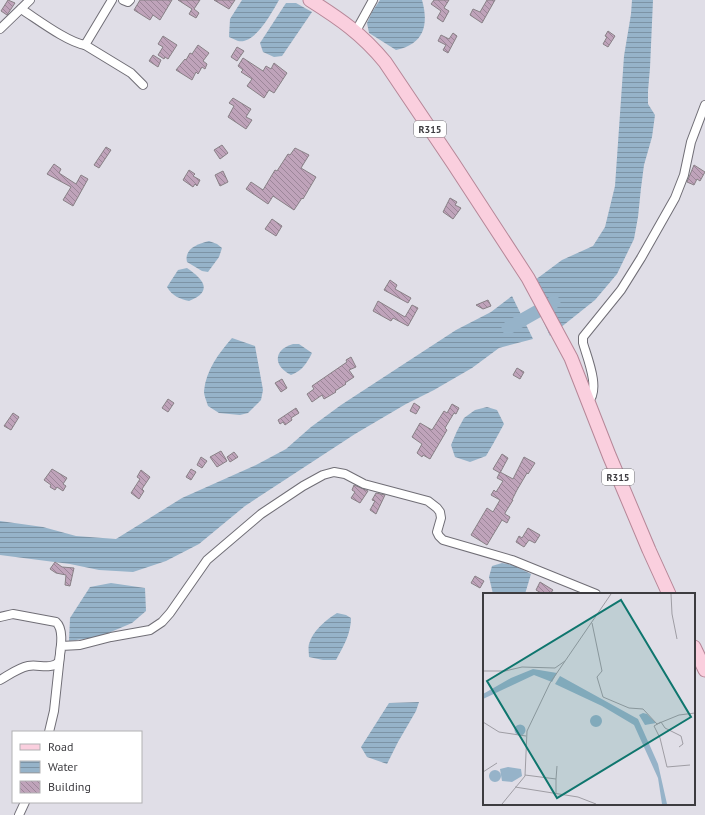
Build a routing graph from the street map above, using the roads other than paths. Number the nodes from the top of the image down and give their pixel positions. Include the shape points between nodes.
1 (30, 0) edge
2 (112, 0) edge
3 (123, 0) edge
4 (130, 0) edge
5 (310, 0) edge
6 (373, 0) edge
7 (21, 9) junction
8 (0, 29) edge
9 (356, 31) junction
10 (85, 45) junction
11 (143, 85) dead end
12 (705, 105) edge
13 (588, 402) junction
14 (594, 593) edge
15 (669, 593) edge
16 (0, 617) edge
17 (61, 646) junction
18 (695, 649) edge
19 (705, 670) edge
20 (0, 680) edge
21 (49, 731) edge
22 (25, 803) edge
23 (19, 815) edge

1 - 7 street
2 - 10 street
3 - 4 street
5 - 9 main road, R315
6 - 9 street
7 - 8 street
7 - 10 street via 70,40
9 - 13 main road, R315 via 392,72 528,278 571,358
10 - 11 street via 131,73
12 - 13 street via 691,142 684,175 674,198 625,284 583,338 593,383 593,395
13 - 15 main road, R315
14 - 17 street via 512,560 443,540 438,532 440,512 428,501 364,484 345,474 334,472 302,486 261,514 225,544 207,560 170,613 150,630 80,645
16 - 17 street via 13,614 56,622 59,624
17 - 20 street via 59,662 56,665 20,668
17 - 21 street
18 - 19 main road
22 - 23 street

